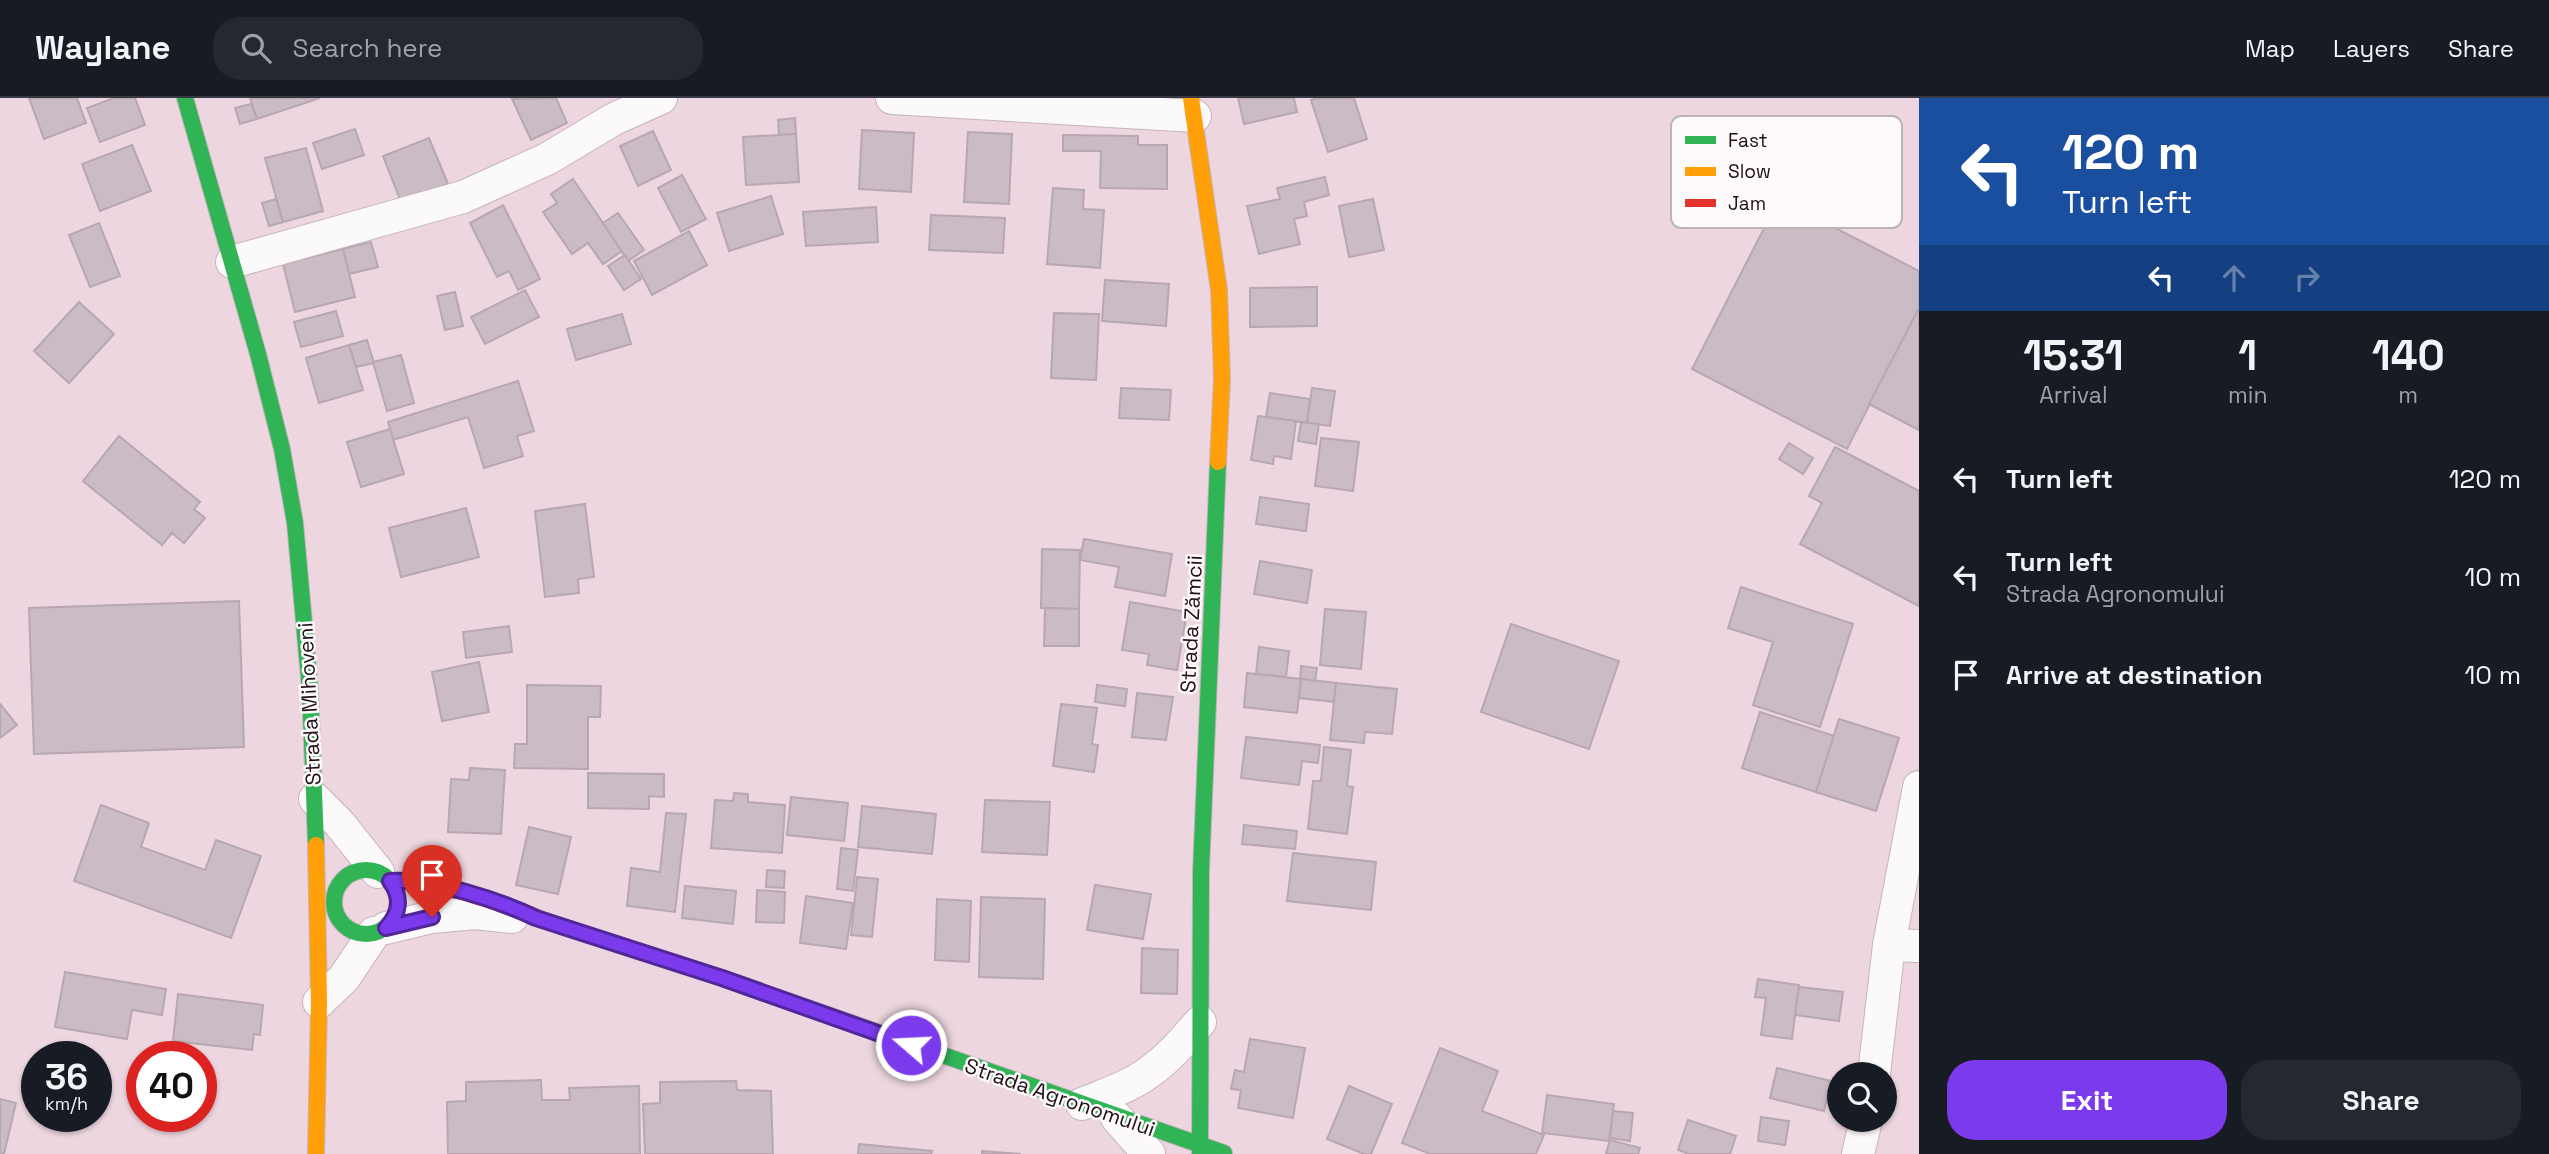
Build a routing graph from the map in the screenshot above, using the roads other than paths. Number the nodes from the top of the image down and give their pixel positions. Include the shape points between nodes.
1 (185, 98) edge
2 (661, 98) edge
3 (892, 98) edge
4 (1193, 107) edge
5 (232, 262) junction
6 (1919, 787) edge
7 (315, 799) junction
8 (384, 877) junction
9 (338, 888) junction
10 (318, 906) junction
11 (536, 918) junction
12 (342, 922) junction
13 (380, 931) junction
14 (1904, 946) edge
15 (319, 1002) junction
16 (1200, 1022) junction
17 (1877, 1062) edge
18 (1082, 1104) junction
19 (1117, 1118) junction
20 (1863, 1132) edge
21 (1200, 1150) edge
22 (316, 1154) edge
23 (1149, 1154) edge
24 (1226, 1154) edge
25 (1858, 1154) edge

1 - 5 street, Strada Mihoveni
2 - 5 street via 614,119 547,159 463,197
3 - 4 street
4 - 16 street, Strada Zămcii via 1219,290 1222,378
5 - 7 street, Strada Mihoveni via 282,449 295,523
6 - 14 street
7 - 8 street
7 - 10 street, Strada Mihoveni
8 - 9 street via 358,872
8 - 11 street, Strada Agronomului via 512,906
8 - 13 street via 396,891 398,908 394,919
9 - 10 street
9 - 12 street via 335,906
10 - 12 street
10 - 15 street, Strada Mihoveni
11 - 13 street, Strada Agronomului via 475,913 432,917
11 - 18 street, Strada Agronomului
12 - 13 street via 353,931
13 - 15 street
14 - 17 street
15 - 22 street, Strada Mihoveni
16 - 18 street via 1152,1070
16 - 21 street, Strada Zămcii
18 - 19 street, Strada Agronomului
19 - 21 street, Strada Agronomului
19 - 23 street
20 - 25 street
21 - 24 street, Strada Agronomului

